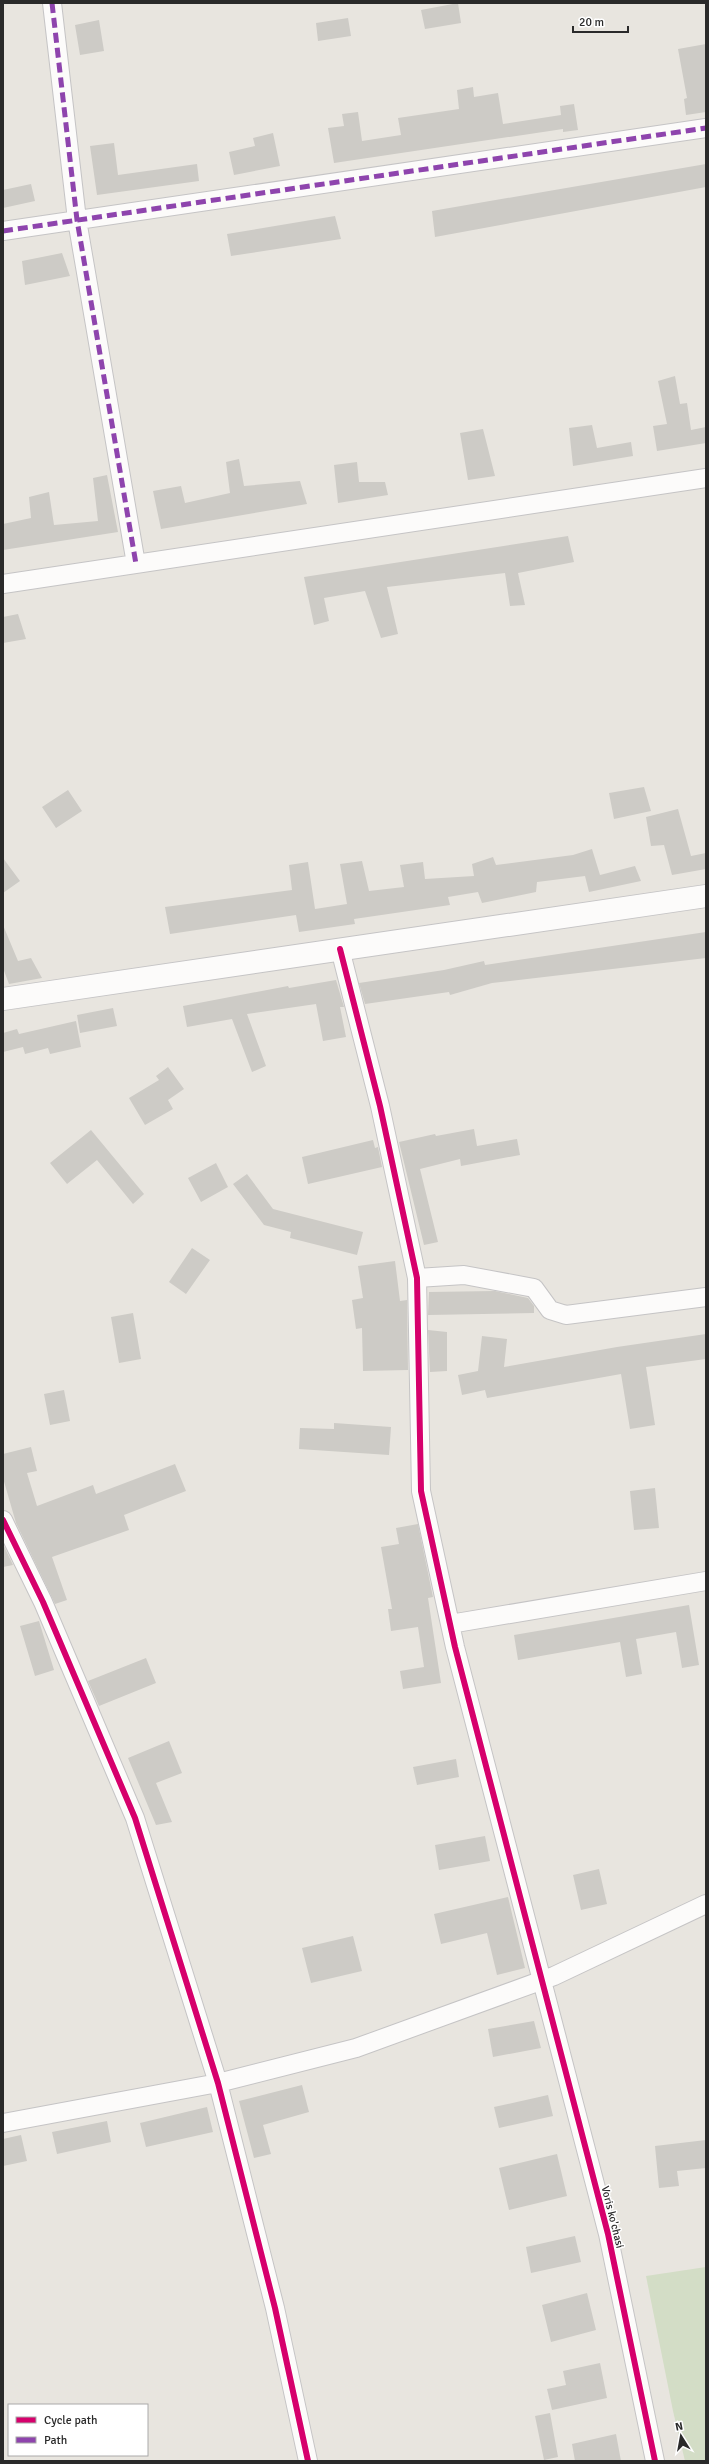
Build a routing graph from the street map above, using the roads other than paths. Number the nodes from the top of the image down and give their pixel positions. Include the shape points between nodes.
1 (52, 3) edge
2 (706, 128) edge
3 (77, 220) junction
4 (3, 231) edge
5 (706, 478) edge
6 (136, 564) junction
7 (3, 584) edge
8 (706, 896) edge
9 (340, 949) junction
10 (3, 999) edge
11 (417, 1278) junction
12 (706, 1297) edge
13 (3, 1520) edge
14 (706, 1581) edge
15 (450, 1624) junction
16 (706, 1904) edge
17 (541, 1980) junction
18 (218, 2083) junction
19 (3, 2123) edge
20 (308, 2461) edge
21 (655, 2461) edge

1 - 3 street
2 - 3 street
3 - 4 street
3 - 6 street
5 - 6 street
6 - 7 street
8 - 9 street
9 - 10 street
9 - 11 street, Voris ko'chasi via 380,1106
11 - 12 street via 464,1275 534,1288 550,1310 566,1315
11 - 15 street, Voris ko'chasi via 421,1491
13 - 18 street via 43,1602 135,1818
14 - 15 street
15 - 17 street, Voris ko'chasi
16 - 17 street
17 - 18 street via 356,2048
17 - 21 street, Voris ko'chasi via 608,2234
18 - 19 street
18 - 20 street via 275,2308

